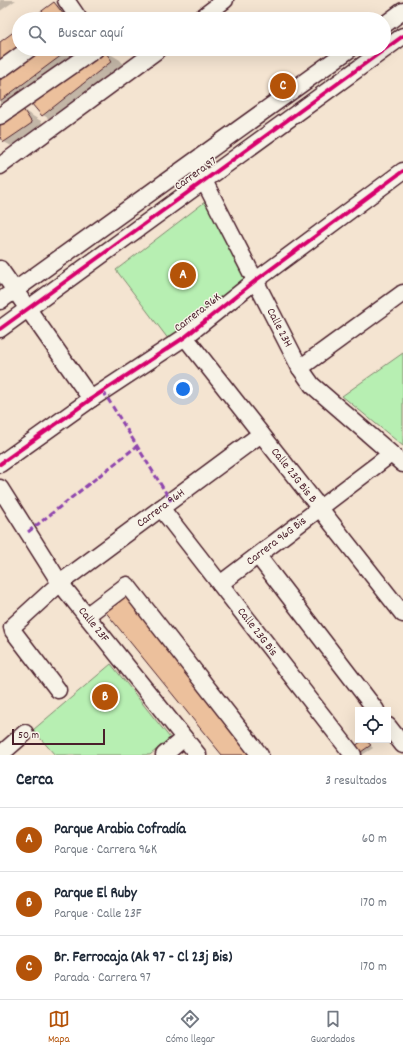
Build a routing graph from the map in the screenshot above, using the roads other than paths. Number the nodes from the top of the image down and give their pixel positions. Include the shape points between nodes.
1 (66, 0) edge
2 (225, 0) edge
3 (403, 11) edge
4 (73, 12) edge
5 (209, 12) edge
6 (391, 20) edge
7 (403, 36) edge
8 (391, 45) edge
9 (19, 56) edge
10 (86, 56) edge
11 (149, 56) edge
12 (340, 56) edge
13 (376, 56) edge
14 (0, 70) edge
15 (0, 116) edge
16 (194, 162) junction
17 (0, 166) edge
18 (403, 171) edge
19 (204, 181) junction
20 (0, 269) edge
21 (255, 281) junction
22 (16, 290) junction
23 (403, 293) edge
24 (0, 301) edge
25 (28, 308) junction
26 (0, 329) edge
27 (185, 337) junction
28 (300, 368) junction
29 (91, 398) junction
30 (261, 434) junction
31 (397, 459) edge
32 (0, 464) edge
33 (3, 498) edge
34 (161, 508) junction
35 (320, 508) junction
36 (258, 556) junction
37 (60, 583) junction
38 (220, 584) junction
39 (403, 614) edge
40 (86, 616) junction
41 (58, 690) dead end
42 (374, 707) edge
43 (391, 730) edge
44 (25, 733) dead end
45 (184, 738) junction
46 (403, 745) edge
47 (0, 755) edge
48 (164, 755) edge
49 (198, 755) edge
50 (260, 755) edge
51 (353, 755) edge

1 - 4 street
2 - 5 street
3 - 6 street
7 - 8 street, Carrera 97
9 - 14 street
10 - 15 street
11 - 17 street
12 - 16 street, Carrera 97
13 - 19 street, Carrera 97
16 - 19 street, Calle 23H
16 - 22 street, Carrera 97
18 - 21 street, Carrera 96K
19 - 21 street, Calle 23H
19 - 25 street, Carrera 97
20 - 22 street
21 - 27 street, Carrera 96K
21 - 28 street, Calle 23H
22 - 24 street, Carrera 97
22 - 25 street
23 - 28 street
25 - 26 street, Carrera 97
25 - 29 street
27 - 29 street, Carrera 96K
27 - 30 street, Calle 23G Bis B
28 - 31 street, Calle 23H via 312,385
29 - 32 street, Carrera 96K
30 - 34 street, Carrera 96H
30 - 35 street, Calle 23G Bis B
31 - 35 street, Carrera 96G Bis
33 - 37 street, Calle 23F
34 - 37 street, Carrera 96H
34 - 38 street, Calle 23G Bis
35 - 36 street, Carrera 96G Bis
35 - 39 street, Calle 23G Bis B
36 - 38 street, Carrera 96G Bis
36 - 42 street
37 - 40 street, Calle 23F
37 - 41 street, Carrera 96H via 12,627
38 - 51 street, Calle 23G Bis
40 - 45 street, Calle 23F
40 - 50 street via 127,585
43 - 46 street
44 - 47 street
45 - 48 street
45 - 49 street, Calle 23F

